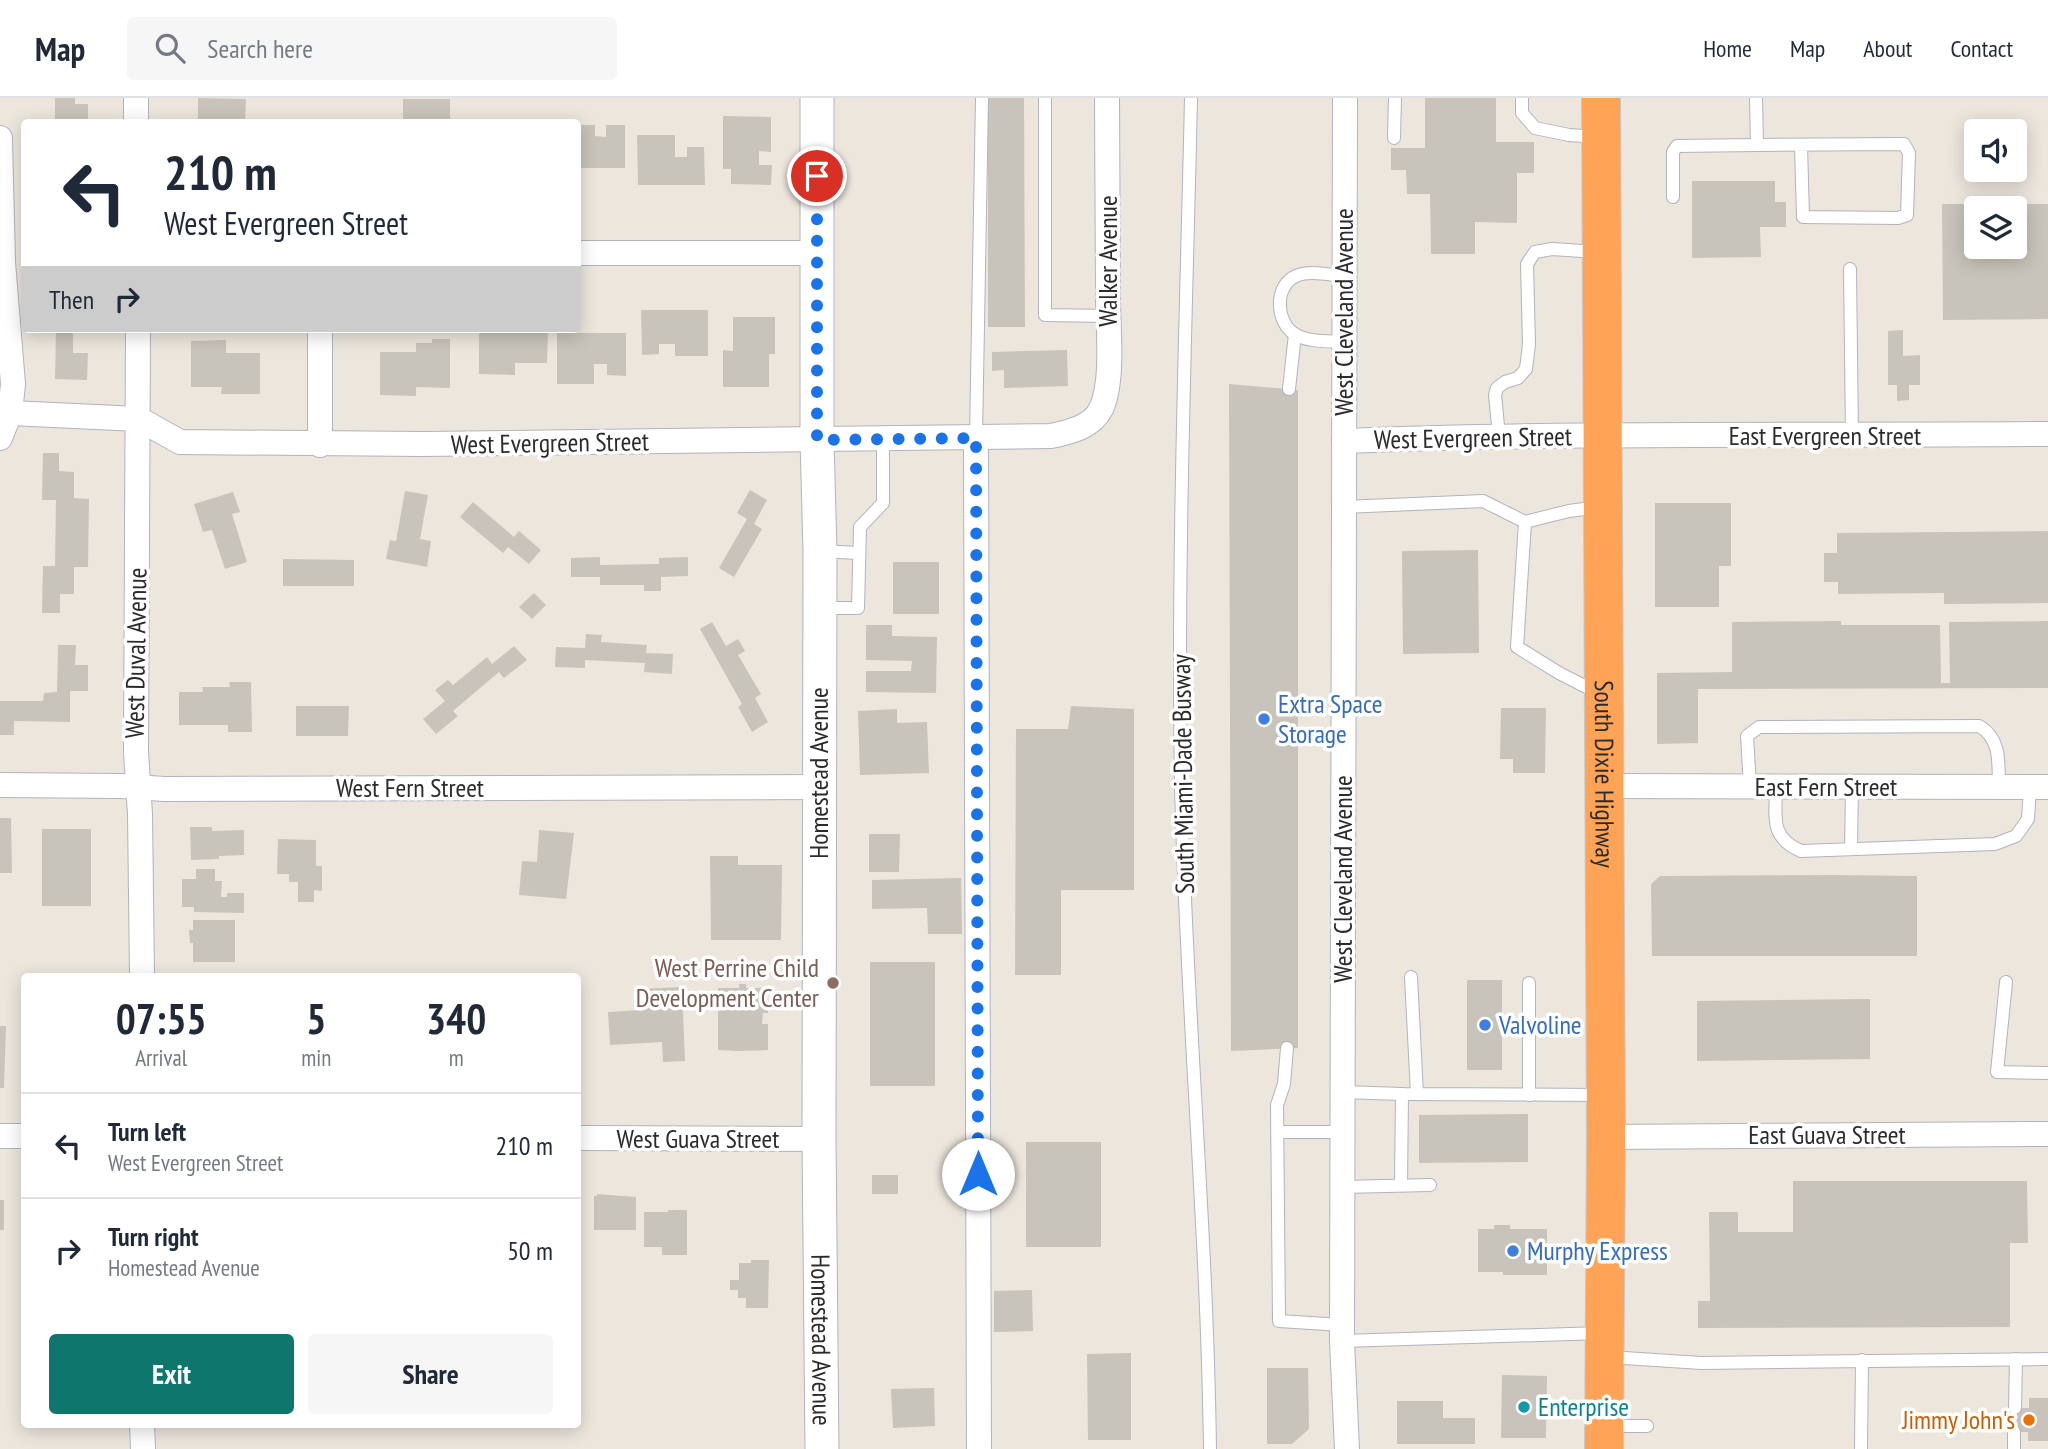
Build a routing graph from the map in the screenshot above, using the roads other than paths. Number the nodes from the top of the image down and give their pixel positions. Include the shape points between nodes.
1 (136, 98) edge
2 (817, 98) edge
3 (982, 98) edge
4 (1045, 98) edge
5 (1107, 98) edge
6 (1191, 98) edge
7 (1345, 98) edge
8 (1395, 98) edge
9 (1522, 98) edge
10 (1601, 98) edge
11 (1756, 98) edge
12 (136, 119) edge
13 (1601, 137) junction
14 (0, 138) edge
15 (1394, 138) dead end
16 (1757, 145) junction
17 (1801, 145) junction
18 (1672, 197) dead end
19 (1601, 252) junction
20 (581, 253) edge
21 (818, 253) junction
22 (1850, 269) dead end
23 (1344, 276) junction
24 (1108, 316) junction
25 (138, 333) edge
26 (320, 333) edge
27 (1295, 334) junction
28 (1344, 342) junction
29 (1289, 389) dead end
30 (10, 413) junction
31 (139, 419) junction
32 (1093, 420) joint
33 (2048, 434) edge
34 (1499, 436) junction
35 (1852, 436) junction
36 (1602, 437) junction
37 (0, 438) edge
38 (976, 438) junction
39 (883, 439) junction
40 (817, 440) junction
41 (1344, 441) junction
42 (320, 445) junction
43 (1602, 506) junction
44 (1344, 507) junction
45 (1525, 522) junction
46 (820, 551) junction
47 (858, 553) junction
48 (820, 608) junction
49 (1603, 696) junction
50 (0, 785) edge
51 (138, 786) junction
52 (1604, 786) junction
53 (1749, 786) junction
54 (1852, 786) junction
55 (819, 787) junction
56 (1776, 787) junction
57 (1999, 787) junction
58 (2039, 787) edge
59 (1851, 849) junction
60 (142, 973) edge
61 (1411, 977) dead end
62 (2006, 982) dead end
63 (1529, 983) dead end
64 (1287, 1048) dead end
65 (2048, 1073) edge
66 (1342, 1092) junction
67 (1402, 1094) junction
68 (1417, 1094) junction
69 (1529, 1095) junction
70 (1605, 1095) junction
71 (1278, 1132) junction
72 (1342, 1132) junction
73 (2048, 1134) edge
74 (0, 1136) edge
75 (21, 1136) edge
76 (1606, 1137) junction
77 (581, 1138) edge
78 (819, 1139) junction
79 (1401, 1185) junction
80 (1430, 1185) dead end
81 (1342, 1187) junction
82 (1342, 1333) junction
83 (1605, 1345) junction
84 (2016, 1359) junction
85 (2048, 1359) edge
86 (1862, 1360) junction
87 (2015, 1408) dead end
88 (1647, 1426) dead end
89 (142, 1428) edge
90 (2014, 1432) dead end
91 (1604, 1438) edge
92 (143, 1449) edge
93 (822, 1449) edge
94 (979, 1449) edge
95 (1210, 1449) edge
96 (1347, 1449) edge
97 (1861, 1449) edge
98 (2014, 1449) edge

1 - 12 street
2 - 21 street, Homestead Avenue
3 - 38 lane
4 - 24 lane via 1045,315
5 - 24 street, Walker Avenue
6 - 95 lane, South Miami-Dade Busway via 1181,514 1181,772
7 - 23 street, West Cleveland Avenue
8 - 15 lane
9 - 13 lane via 1522,113 1535,128
10 - 13 highway, South Dixie Highway
11 - 16 lane
13 - 19 highway, South Dixie Highway
14 - 30 street via 3,262 13,384
16 - 17 lane
16 - 18 lane via 1677,146
17 - 17 lane via 1904,144 1909,153 1907,215 1803,217
19 - 34 lane via 1552,248 1535,252 1527,264 1527,369 1518,379 1497,388
19 - 36 highway, South Dixie Highway
20 - 21 street
21 - 40 street, Homestead Avenue
22 - 35 lane
23 - 27 lane via 1310,273 1288,280 1280,311
23 - 28 street, West Cleveland Avenue
24 - 32 street, Walker Avenue via 1107,385
25 - 31 street, West Duval Avenue
26 - 42 street
27 - 28 lane
27 - 29 lane
28 - 41 street, West Cleveland Avenue
30 - 31 street, West Evergreen Street
30 - 37 street
31 - 42 street, West Evergreen Street via 180,442
31 - 51 street, West Duval Avenue
32 - 38 street, West Evergreen Street via 1051,436
33 - 35 street, East Evergreen Street
34 - 36 street, West Evergreen Street
34 - 41 street, West Evergreen Street
35 - 36 street, East Evergreen Street
36 - 43 highway, South Dixie Highway
38 - 39 street, West Evergreen Street
38 - 94 street
39 - 40 street, West Evergreen Street
39 - 47 lane via 883,503 860,527
40 - 42 street, West Evergreen Street
40 - 46 street, Homestead Avenue
41 - 44 street, West Cleveland Avenue
43 - 45 lane
43 - 49 highway, South Dixie Highway
44 - 45 lane via 1483,501
44 - 66 street, West Cleveland Avenue
45 - 49 lane via 1517,647
46 - 47 lane
46 - 48 street, Homestead Avenue
47 - 48 lane via 858,608
48 - 55 street, Homestead Avenue
49 - 52 highway, South Dixie Highway
50 - 51 street, West Fern Street
51 - 55 street, West Fern Street
51 - 60 street, West Duval Avenue
52 - 53 street, East Fern Street
52 - 70 highway, South Dixie Highway
53 - 56 street, East Fern Street
53 - 57 lane via 1747,736 1759,727 1979,726 1995,741
54 - 56 street, East Fern Street
54 - 57 street, East Fern Street
54 - 59 lane
55 - 78 street, Homestead Avenue
56 - 59 lane via 1777,830 1787,845 1801,851
57 - 58 street, East Fern Street
58 - 59 lane via 2028,819 2016,836 1995,845
61 - 68 lane
62 - 65 lane via 1997,1072
63 - 69 lane
64 - 71 lane via 1277,1105
66 - 67 lane
66 - 72 street, West Cleveland Avenue
67 - 68 lane
67 - 79 lane
68 - 69 lane
69 - 70 lane
70 - 76 highway, South Dixie Highway
71 - 72 lane
71 - 82 lane via 1279,1321
72 - 81 street, West Cleveland Avenue
73 - 76 street, East Guava Street
74 - 75 street
76 - 83 highway, South Dixie Highway
77 - 78 street, West Guava Street
78 - 93 street, Homestead Avenue
79 - 80 lane
79 - 81 lane
81 - 82 street, West Cleveland Avenue
82 - 83 lane
82 - 96 street, West Cleveland Avenue
83 - 86 lane via 1701,1363
83 - 91 highway, South Dixie Highway
84 - 85 lane
84 - 86 lane
84 - 87 lane
86 - 97 lane
88 - 91 lane
89 - 92 street
90 - 98 lane

